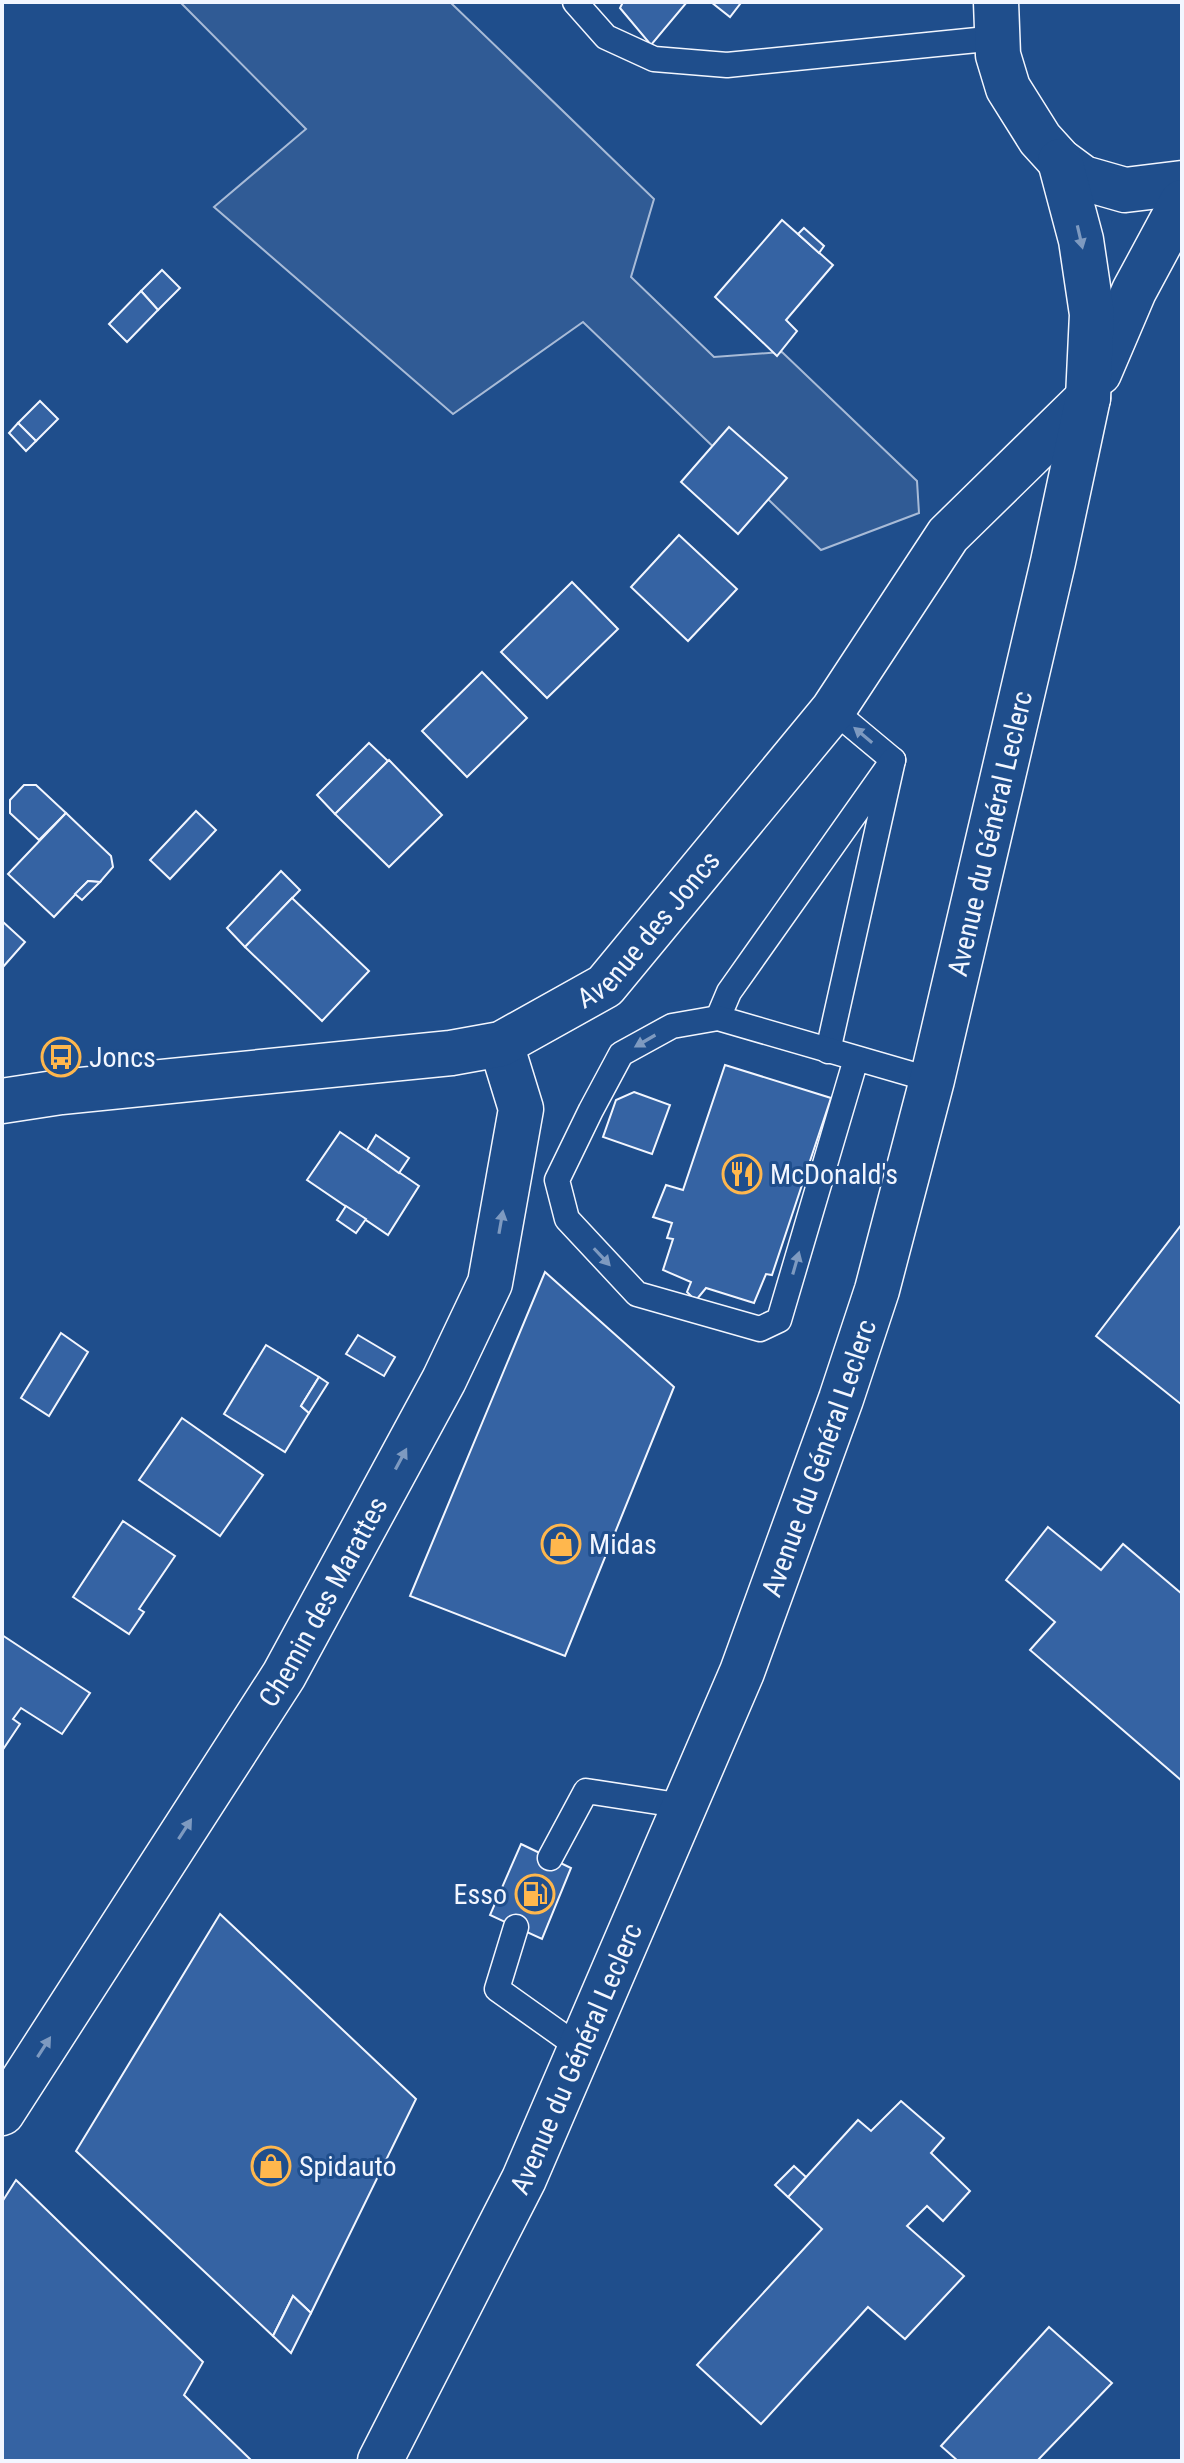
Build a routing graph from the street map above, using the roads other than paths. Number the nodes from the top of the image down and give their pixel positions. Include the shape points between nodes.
1 (575, 2) edge
2 (997, 20) edge
3 (1060, 161) junction
4 (1182, 183) edge
5 (1182, 202) edge
6 (1088, 398) junction
7 (833, 710) junction
8 (893, 760) junction
9 (718, 1018) junction
10 (501, 1044) junction
11 (828, 1051) junction
12 (856, 1059) junction
13 (932, 1080) junction
14 (2, 1101) edge
15 (684, 1806) junction
16 (550, 1858) dead end
17 (516, 1927) dead end
18 (580, 2048) junction
19 (2, 2113) edge
20 (380, 2461) edge

1 - 2 lane via 606,37 654,59 727,65
2 - 3 main road via 998,55 1008,88
3 - 4 main road via 1083,178 1125,190
3 -> 6 main road, Avenue du Général Leclerc via 1081,240 1092,314
5 - 6 main road, Avenue du Général Leclerc via 1134,291
6 - 7 main road, Avenue des Joncs via 948,535
6 - 13 main road, Avenue du Général Leclerc
8 -> 7 lane
7 - 10 main road, Avenue des Joncs via 605,986
8 - 9 lane via 729,992
8 - 11 lane
9 - 11 lane
9 -> 12 lane via 672,1026 621,1054 557,1180 567,1219 637,1294 760,1329 779,1320
10 - 14 main road, Avenue des Joncs
19 -> 10 main road, Chemin des Marattes via 284,1675 444,1380 490,1283 521,1109
11 - 12 lane
12 - 13 lane
13 - 15 main road, Avenue du Général Leclerc via 877,1290 841,1399 742,1672
15 - 16 lane via 586,1791
15 - 18 main road, Avenue du Général Leclerc
17 - 18 lane via 497,1989
18 - 20 main road, Avenue du Général Leclerc via 524,2179

